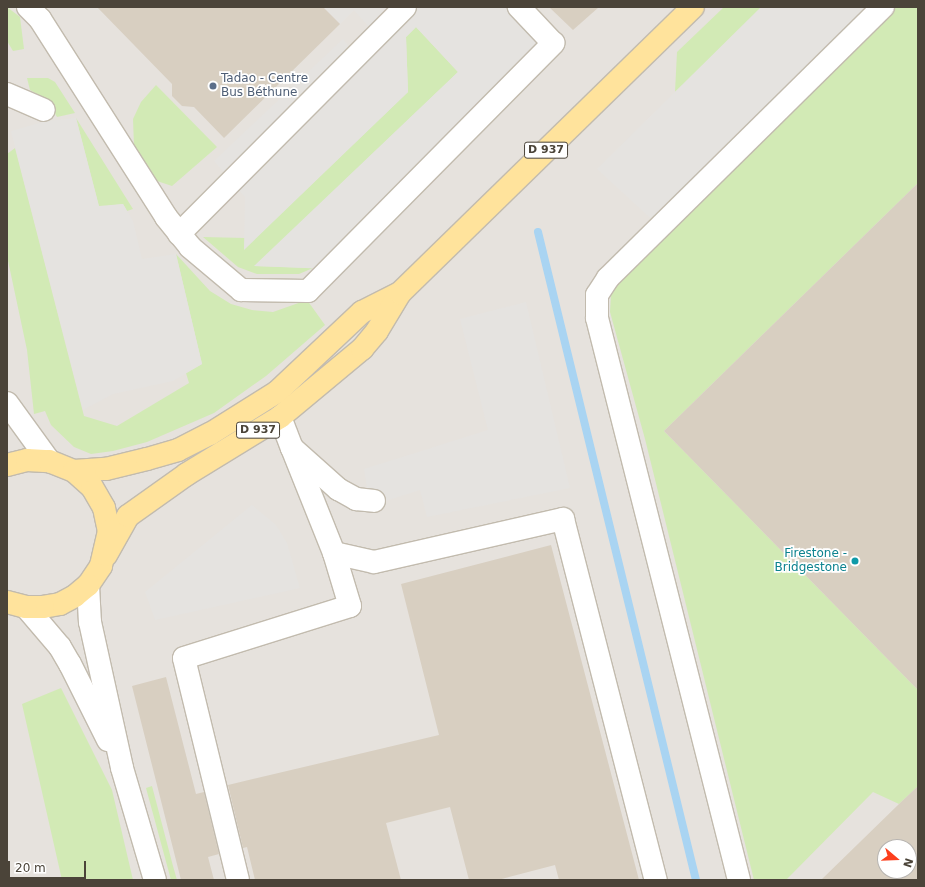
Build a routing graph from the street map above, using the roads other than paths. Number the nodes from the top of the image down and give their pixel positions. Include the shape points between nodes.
1 (28, 7) edge
2 (405, 7) edge
3 (519, 7) edge
4 (693, 7) edge
5 (883, 7) edge
6 (7, 94) edge
7 (44, 110) dead end
8 (179, 234) junction
9 (400, 293) junction
10 (7, 403) edge
11 (280, 417) junction
12 (292, 448) junction
13 (49, 461) junction
14 (7, 465) edge
15 (74, 471) junction
16 (374, 501) dead end
17 (334, 553) junction
18 (106, 555) junction
19 (88, 585) junction
20 (17, 605) edge
21 (122, 768) junction
22 (155, 880) edge
23 (238, 880) edge
24 (656, 880) edge
25 (739, 880) edge

1 - 8 street via 40,19
2 - 8 street
3 - 8 street via 553,43 308,291 241,290 190,247
4 - 9 main road, D 937
5 - 25 street via 608,278 597,294 597,318
6 - 7 street
9 - 11 main road, D 937 via 377,331 362,349
9 - 15 main road, D 937 via 362,312 277,392 210,434 178,450 147,459 106,468
10 - 13 street
11 - 12 street
11 - 18 main road, D 937 via 187,474 128,516
12 - 16 street via 338,489 356,499
12 - 17 street
13 - 14 main road via 27,460
13 - 15 main road
15 - 18 main road via 92,487 104,508 109,531
17 - 23 street via 350,606 184,658
17 - 24 street via 374,562 563,519
18 - 19 main road
19 - 20 main road via 60,604
19 - 21 street via 90,622
20 - 21 street via 60,647
21 - 22 street

